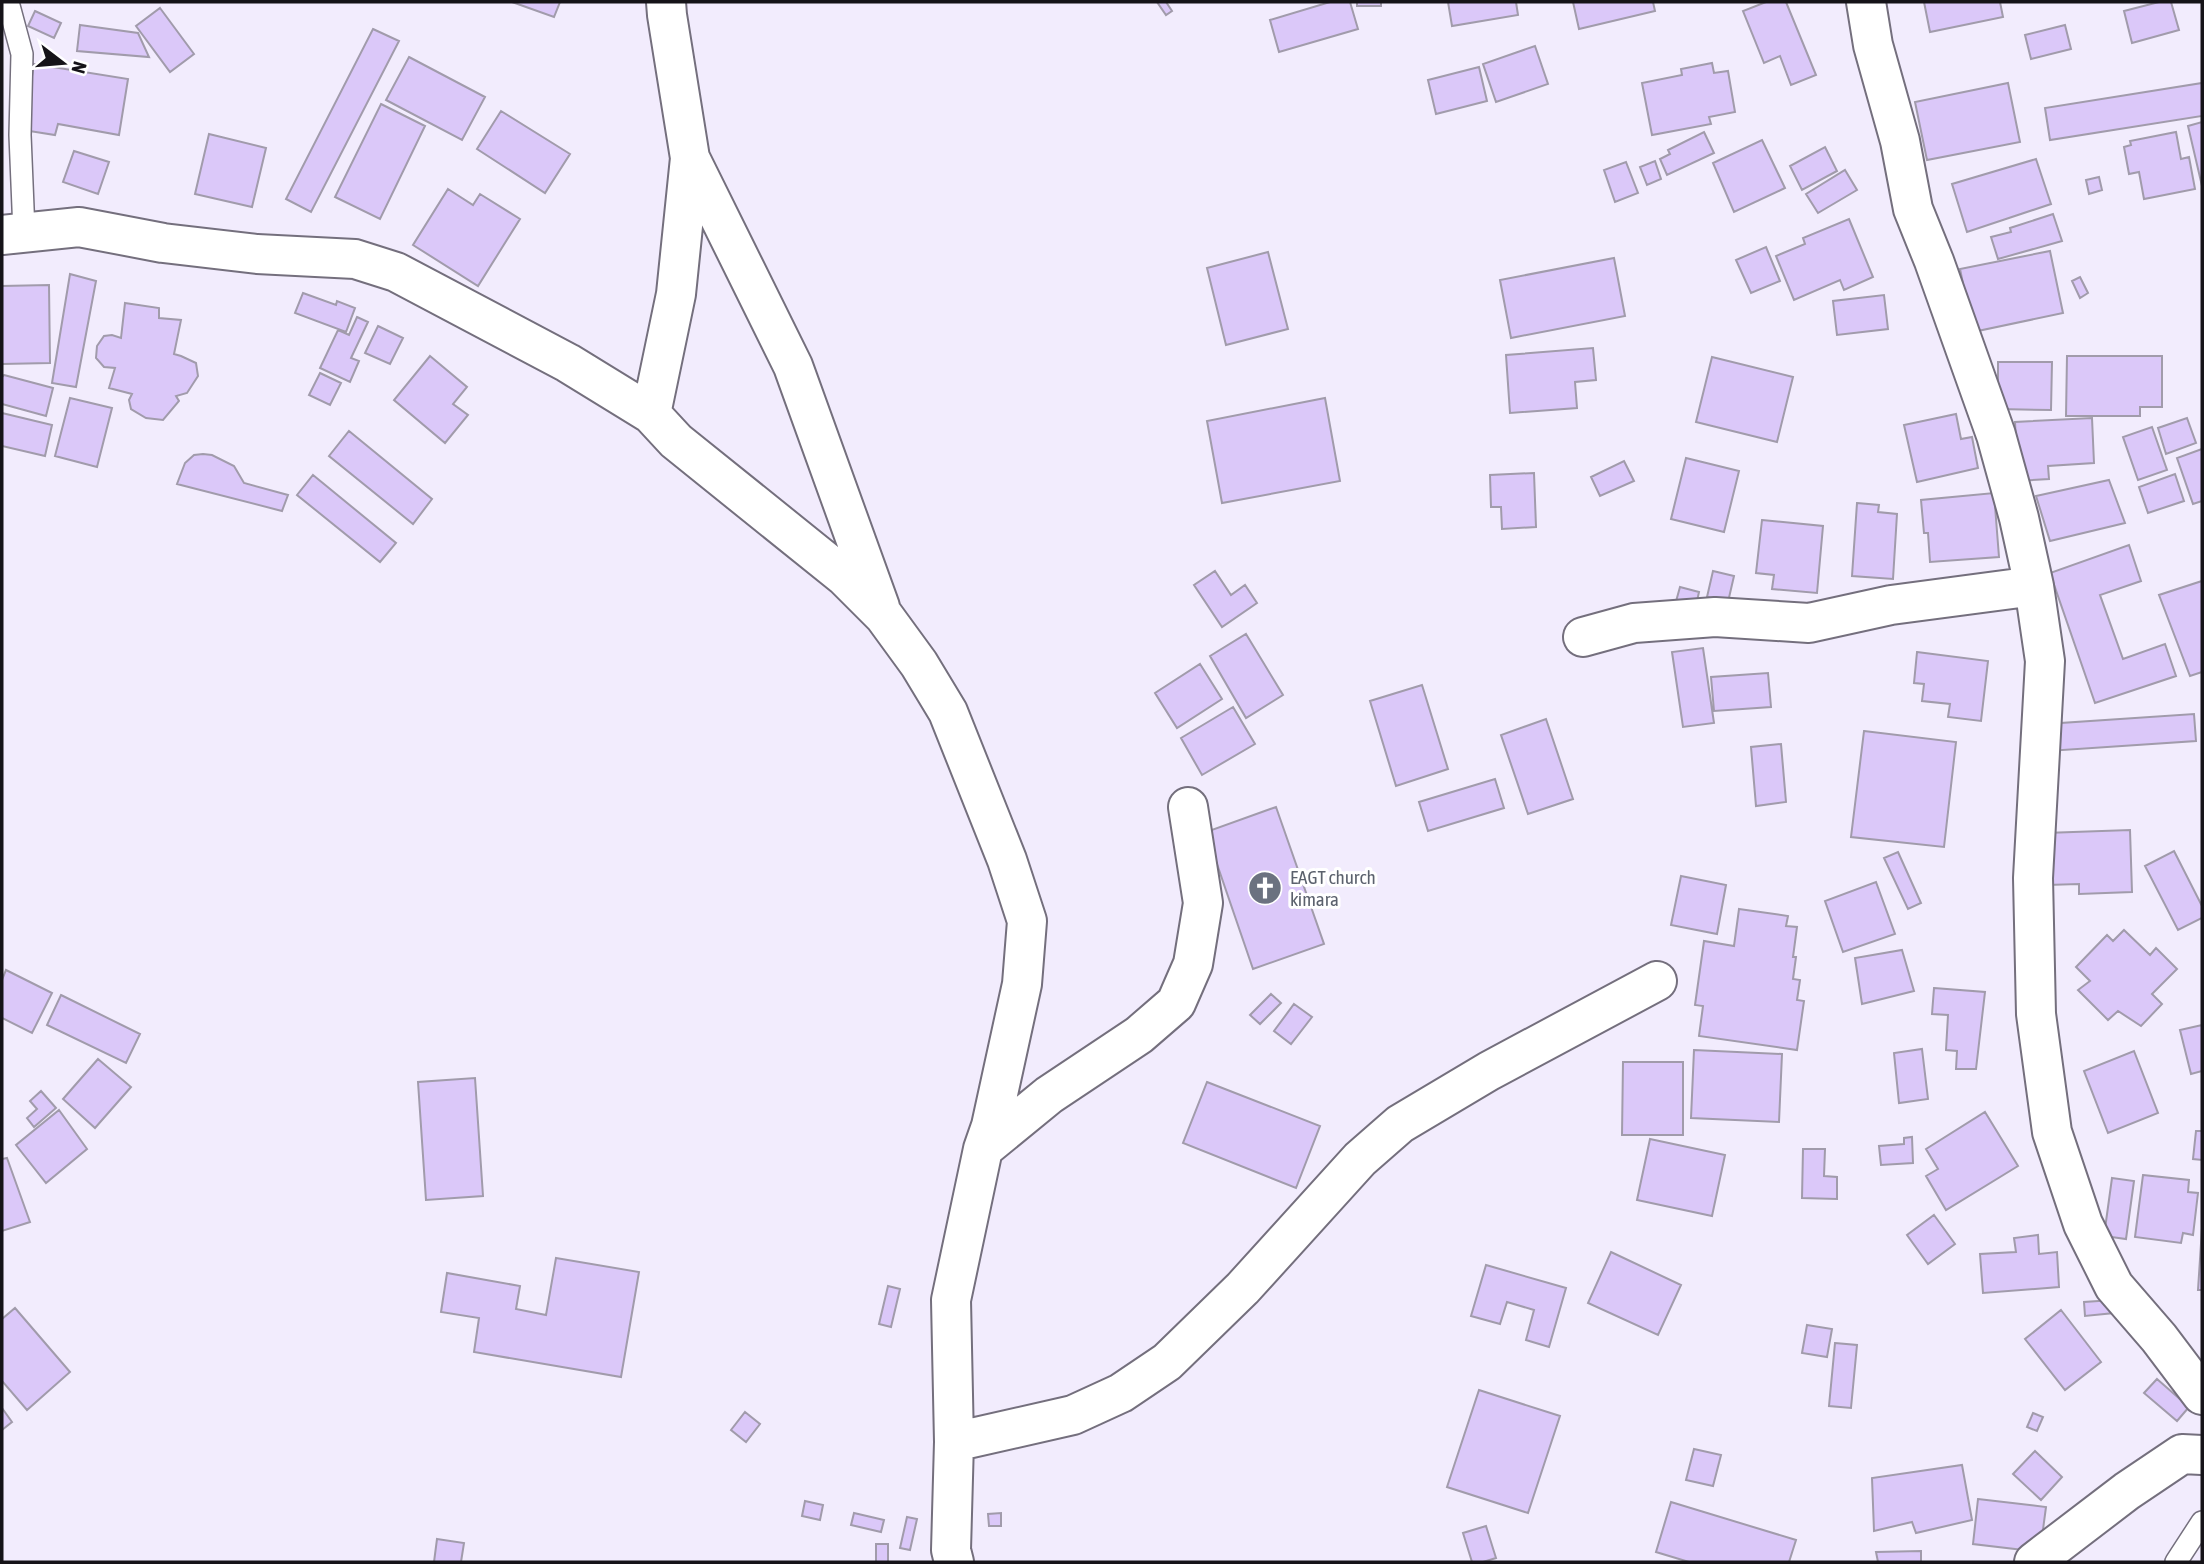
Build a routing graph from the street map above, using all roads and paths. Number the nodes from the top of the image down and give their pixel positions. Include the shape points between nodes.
1 (8, 2) edge
2 (666, 2) edge
3 (1866, 2) edge
4 (690, 158) junction
5 (13, 233) edge
6 (651, 414) junction
7 (2034, 586) junction
8 (884, 616) junction
9 (1583, 637) dead end
10 (1188, 807) dead end
11 (1657, 981) dead end
12 (983, 1149) junction
13 (2202, 1395) edge
14 (954, 1442) junction
15 (2202, 1455) edge
16 (2202, 1522) edge
17 (954, 1562) edge
18 (2034, 1562) edge
19 (2176, 1562) edge

1 - 5 lane via 22,54
2 - 4 street
3 - 7 street via 1913,209 1996,435
4 - 6 street via 676,294
4 - 8 street via 793,366
5 - 6 street via 79,227 257,254 355,258 409,278 568,363
6 - 8 street via 676,441 845,577
7 - 9 street via 1891,605 1809,622 1715,617 1634,623
7 - 13 street via 2045,661 2033,878 2036,1014 2052,1132 2083,1224 2114,1286
8 - 12 street via 948,712 1027,920 1022,984
10 - 12 street via 1203,903 1194,964 1176,1003
11 - 14 street via 1400,1124 1360,1159 1243,1289 1167,1362 1121,1393 1073,1415
12 - 14 street via 951,1300
14 - 17 street
15 - 18 street via 2182,1454
16 - 19 lane

